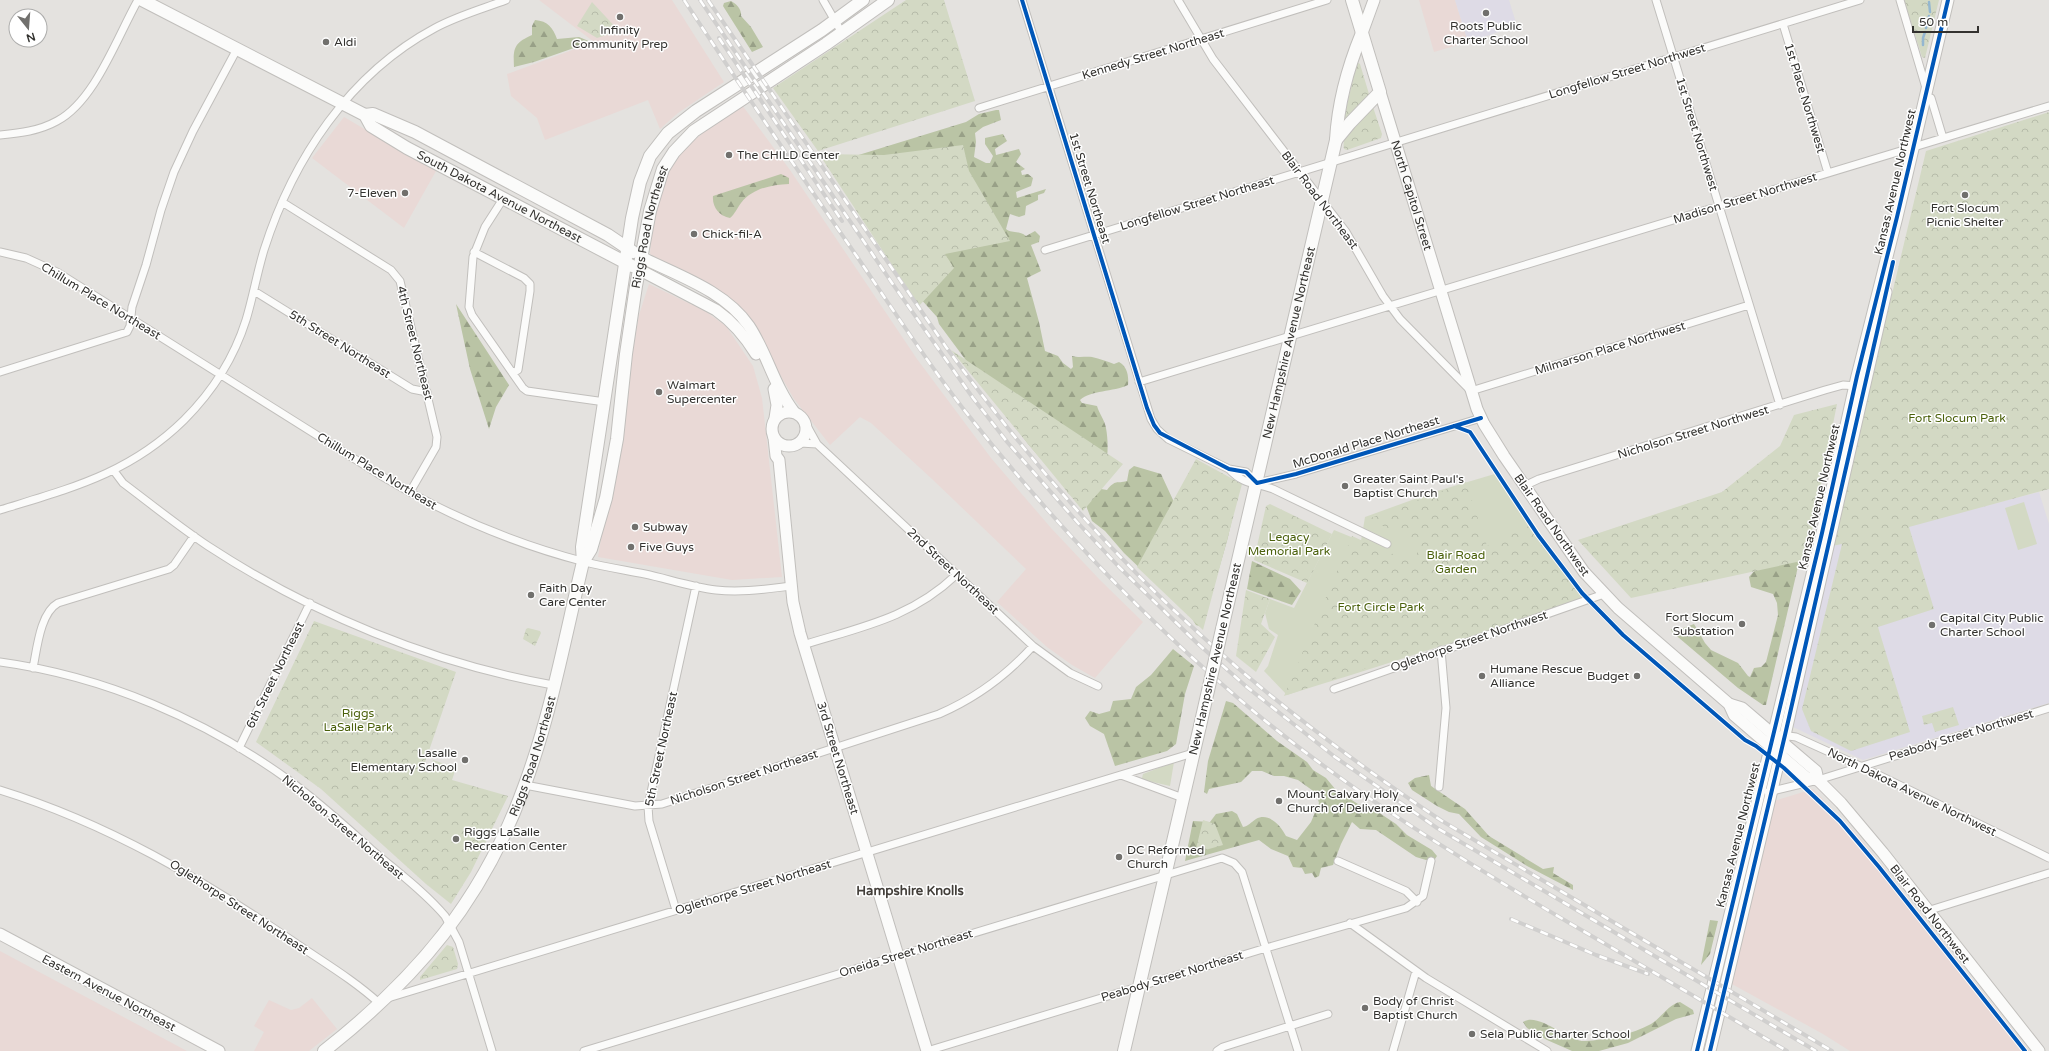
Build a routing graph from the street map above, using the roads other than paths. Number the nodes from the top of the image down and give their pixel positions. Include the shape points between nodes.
1 (138, 0) edge
2 (142, 0) edge
3 (506, 0) edge
4 (823, 0) edge
5 (863, 0) edge
6 (888, 0) edge
7 (1022, 0) edge
8 (1178, 0) edge
9 (1327, 0) edge
10 (1352, 0) edge
11 (1374, 0) edge
12 (1656, 0) edge
13 (1860, 0) edge
14 (1900, 0) edge
15 (1948, 0) edge
16 (1954, 0) edge
17 (834, 20) junction
18 (1783, 24) junction
19 (842, 33) junction
20 (1362, 34) junction
21 (1201, 39) junction
22 (237, 49) junction
23 (1673, 57) junction
24 (1049, 86) junction
25 (1380, 92) junction
26 (1929, 94) junction
27 (342, 104) junction
28 (2049, 106) edge
29 (979, 108) dead end
30 (365, 115) junction
31 (0, 135) edge
32 (1943, 138) junction
33 (1336, 140) junction
34 (1395, 142) junction
35 (1917, 145) junction
36 (1330, 162) junction
37 (1300, 172) junction
38 (1828, 173) junction
39 (503, 199) junction
40 (1321, 200) junction
41 (282, 202) junction
42 (1719, 206) junction
43 (1094, 235) junction
44 (628, 248) junction
45 (1045, 250) dead end
46 (0, 252) edge
47 (474, 252) junction
48 (642, 258) junction
49 (626, 264) junction
50 (640, 270) junction
51 (254, 291) junction
52 (1441, 291) junction
53 (1749, 305) junction
54 (1389, 306) junction
55 (130, 318) junction
56 (1290, 337) junction
57 (0, 372) edge
58 (513, 373) junction
59 (220, 375) junction
60 (1139, 382) junction
61 (1859, 387) junction
62 (1471, 390) junction
63 (427, 392) junction
64 (605, 402) junction
65 (1780, 405) junction
66 (794, 412) junction
67 (775, 418) junction
68 (1481, 418) junction
69 (807, 426) junction
70 (774, 438) junction
71 (817, 444) junction
72 (796, 445) junction
73 (779, 460) junction
74 (114, 471) junction
75 (1257, 483) junction
76 (1524, 486) junction
77 (410, 492) junction
78 (0, 510) edge
79 (194, 536) junction
80 (1387, 544) dead end
81 (583, 562) junction
82 (956, 575) junction
83 (696, 586) junction
84 (791, 586) junction
85 (1604, 594) junction
86 (310, 603) junction
87 (803, 645) junction
88 (1033, 646) junction
89 (1442, 650) junction
90 (0, 662) edge
91 (33, 668) junction
92 (553, 685) junction
93 (1098, 686) dead end
94 (1334, 689) dead end
95 (1729, 704) junction
96 (2049, 708) edge
97 (1773, 735) junction
98 (1783, 738) junction
99 (1770, 746) junction
100 (834, 747) junction
101 (239, 748) junction
102 (1193, 753) junction
103 (1779, 754) junction
104 (1860, 766) junction
105 (1120, 775) junction
106 (1818, 780) junction
107 (525, 785) junction
108 (1439, 787) dead end
109 (0, 790) edge
110 (1771, 791) junction
111 (1758, 794) junction
112 (1183, 798) junction
113 (648, 806) junction
114 (866, 853) junction
115 (2049, 858) edge
116 (1338, 861) dead end
117 (1431, 861) dead end
118 (2049, 873) edge
119 (1165, 874) junction
120 (1417, 902) junction
121 (676, 910) junction
122 (1927, 911) junction
123 (1350, 923) junction
124 (451, 925) junction
125 (0, 934) edge
126 (1266, 948) junction
127 (898, 955) junction
128 (1416, 971) junction
129 (468, 974) junction
130 (1139, 987) junction
131 (383, 1001) junction
132 (1328, 1014) dead end
133 (1290, 1026) junction
134 (1545, 1050) edge
135 (219, 1051) edge
136 (324, 1051) edge
137 (492, 1051) edge
138 (584, 1051) edge
139 (927, 1051) edge
140 (1124, 1051) edge
141 (1217, 1051) edge
142 (1298, 1051) edge
143 (1393, 1051) edge
144 (1697, 1051) edge
145 (1710, 1051) edge
146 (2039, 1051) edge

1 - 31 street via 92,86 75,108 42,128
2 - 22 main road, South Dakota Avenue Northeast
3 - 27 street via 447,22 410,43 369,74
4 - 17 street
5 - 17 main road, Riggs Road Northeast
6 - 19 main road, Riggs Road Northeast
7 - 24 street, 1st Street Northeast
8 - 21 street, Blair Road Northeast
9 - 21 street, Kennedy Street Northeast
10 - 20 main road, North Capitol Street
11 - 20 street
12 - 23 street, 1st Street Northwest
13 - 18 street, Longfellow Street Northwest
14 - 26 street
15 - 26 street, Kansas Avenue Northwest
16 - 26 street, Kansas Avenue Northwest
17 - 19 street
17 - 44 main road, Riggs Road Northeast via 696,111 663,139 650,156 640,182
18 - 23 street, Longfellow Street Northwest
18 - 38 street, 1st Place Northwest
19 - 48 main road, Riggs Road Northeast via 718,113 683,141 660,176 650,211
20 - 25 main road, North Capitol Street
20 - 33 main road, New Hampshire Avenue Northeast via 1351,61 1337,120
21 - 24 street, Kennedy Street Northeast
21 - 37 street, Blair Road Northeast
22 - 27 main road, South Dakota Avenue Northeast
22 - 55 street via 192,132 174,172
23 - 34 street, Longfellow Street Northwest
23 - 42 street, 1st Street Northwest
24 - 29 street, Kennedy Street Northeast
24 - 43 street, 1st Street Northeast
25 - 33 main road
25 - 34 street, North Capitol Street
26 - 32 street
26 - 35 street, Kansas Avenue Northwest
27 - 30 main road, South Dakota Avenue Northeast
27 - 41 street via 306,154
28 - 32 street, Madison Street Northwest
30 - 39 main road, South Dakota Avenue Northeast via 371,126 407,148
30 - 44 main road, South Dakota Avenue Northeast via 373,114 415,132
32 - 35 street, Madison Street Northwest
33 - 36 main road, New Hampshire Avenue Northeast
34 - 36 street, Longfellow Street Northeast
34 - 52 street, North Capitol Street
35 - 38 street, Madison Street Northwest
35 - 61 street, Kansas Avenue Northwest
36 - 37 street, Longfellow Street Northeast
36 - 40 main road, New Hampshire Avenue Northeast
37 - 40 street, Blair Road Northeast
37 - 43 street, Longfellow Street Northeast
38 - 42 street, Madison Street Northwest
39 - 47 street via 485,227
39 - 49 main road, South Dakota Avenue Northeast
40 - 54 street, Blair Road Northeast via 1355,246
40 - 56 main road, New Hampshire Avenue Northeast
41 - 51 street via 263,252
41 - 63 street, 4th Street Northeast via 391,270 398,277
42 - 52 street, Madison Street Northwest
42 - 53 street, 1st Street Northwest
43 - 45 street, Longfellow Street Northeast
43 - 60 street, 1st Street Northeast
44 - 48 main road, South Dakota Avenue Northeast
44 - 49 main road, Riggs Road Northeast
46 - 55 street, Chillum Place Northeast via 22,256 48,267
47 - 58 street via 469,311
47 - 58 street via 524,278 530,284 518,370
48 - 50 main road, Riggs Road Northeast
48 - 66 street via 699,286 733,309 750,329 783,397
49 - 50 main road, South Dakota Avenue Northeast
49 - 64 main road, Riggs Road Northeast
50 - 67 street via 716,310 740,330 756,354 776,395 778,405
50 - 81 main road, Riggs Road Northeast via 626,354 617,439 606,498 591,549
51 - 59 street via 241,334
51 - 63 street, 5th Street Northeast via 412,389
52 - 54 street, Madison Street Northwest
52 - 62 street, North Capitol Street
53 - 62 street, Milmarson Place Northwest
53 - 65 street, 1st Street Northwest
54 - 56 street, Madison Street Northwest
54 - 62 street, Blair Road Northeast
55 - 57 street via 129,329 124,334
55 - 59 street, Chillum Place Northeast
56 - 60 street, Madison Street Northwest
56 - 75 main road, New Hampshire Avenue Northeast
58 - 64 street via 523,388 531,392
59 - 74 street via 199,403 176,427 142,455
59 - 77 street, Chillum Place Northeast
60 - 75 street via 1149,416 1160,433 1229,469 1246,472
61 - 65 street, Nicholson Street Northwest via 1844,385
61 - 97 street, Kansas Avenue Northwest
61 - 98 street, Kansas Avenue Northwest
62 - 68 street, Blair Road Northwest
63 - 77 street, 4th Street Northeast via 437,444
64 - 81 main road, Riggs Road Northeast via 582,547
65 - 76 street, Nicholson Street Northwest via 1539,479
66 - 67 street via 784,412
66 - 69 street via 802,417
67 - 70 street via 772,428
68 - 75 street, McDonald Place Northeast via 1275,480
68 - 76 street, Blair Road Northwest
69 - 71 street, 2nd Street Northeast
69 - 72 street via 806,435
70 - 72 street via 782,445
70 - 73 street, 3rd Street Northeast via 776,456
71 - 72 street
71 - 82 street, 2nd Street Northeast
72 - 73 street
73 - 84 street, 3rd Street Northeast
74 - 78 street via 84,484
74 - 79 street via 123,483
75 - 80 street
75 - 102 main road, New Hampshire Avenue Northeast, bridge
76 - 85 street, Blair Road Northwest via 1568,551
77 - 81 street, Chillum Place Northeast via 488,530
79 - 86 street via 258,576
79 - 91 street via 169,569 51,608 45,618
81 - 83 street, Chillum Place Northeast
81 - 92 main road, Riggs Road Northeast
82 - 87 street via 931,597 900,615
82 - 88 street, 2nd Street Northeast
83 - 84 street, Chillum Place Northeast via 740,591
83 - 113 street, 5th Street Northeast
84 - 87 street, 3rd Street Northeast
85 - 89 street, Oglethorpe Street Northwest
85 - 95 street, Blair Road Northwest
86 - 92 street via 378,634 442,657
86 - 101 street, 6th Street Northeast
87 - 100 street, 3rd Street Northeast
88 - 93 street, 2nd Street Northeast via 1070,673
88 - 100 street, Nicholson Street Northeast via 999,679 955,707
89 - 94 street, Oglethorpe Street Northwest
89 - 108 street via 1446,708
90 - 91 street, Nicholson Street Northeast
91 - 101 street, Nicholson Street Northeast via 146,702 192,722
92 - 107 main road, Riggs Road Northeast via 540,739
95 - 97 street, Blair Road Northwest via 1742,708
95 - 99 street, Blair Road Northwest via 1734,715
96 - 104 street, Peabody Street Northwest
97 - 98 street, Blair Road Northwest
97 - 99 street, Kansas Avenue Northwest
98 - 103 street, Kansas Avenue Northwest
98 - 104 street, North Dakota Avenue Northwest via 1796,737
98 - 106 street, Blair Road Northwest via 1816,771
99 - 103 street, Blair Road Northwest
99 - 111 street, Kansas Avenue Northwest
100 - 113 street, Nicholson Street Northeast via 662,804
100 - 114 street, 3rd Street Northeast
101 - 124 street, Nicholson Street Northeast via 274,770 322,806 441,912
102 - 105 street, Oglethorpe Street Northeast
102 - 112 main road, New Hampshire Avenue Northeast
103 - 106 street, Blair Road Northwest via 1807,778
103 - 110 street, Kansas Avenue Northwest
104 - 106 street, Peabody Street Northwest
104 - 115 street, North Dakota Avenue Northwest
105 - 112 street
105 - 114 street, Oglethorpe Street Northeast
106 - 110 street, Peabody Street Northwest
106 - 122 street, Blair Road Northwest via 1841,803
107 - 113 street, Nicholson Street Northeast via 635,806
107 - 124 main road, Riggs Road Northeast via 497,851
109 - 131 street, Oglethorpe Street Northeast via 102,829 172,863
110 - 111 street, Peabody Street Northwest
110 - 145 street, Kansas Avenue Northwest
111 - 144 street, Kansas Avenue Northwest
112 - 119 main road, New Hampshire Avenue Northeast
113 - 121 street, 5th Street Northeast via 649,821
114 - 121 street, Oglethorpe Street Northeast
114 - 127 street, 3rd Street Northeast
116 - 120 street via 1406,891
117 - 120 street via 1423,896
118 - 122 street
119 - 126 street, Oneida Street Northeast via 1215,859 1228,859 1234,863 1242,872
119 - 127 street, Oneida Street Northeast
119 - 130 main road, New Hampshire Avenue Northeast
120 - 123 street, Peabody Street Northeast via 1400,910
121 - 129 street, Oglethorpe Street Northeast
122 - 146 street, Blair Road Northwest
123 - 126 street, Peabody Street Northeast
123 - 128 street
124 - 129 street
124 - 131 main road, Riggs Road Northeast via 412,972
125 - 135 street, Eastern Avenue Northeast
126 - 130 street, Peabody Street Northeast
126 - 133 street
127 - 138 street, Oneida Street Northeast
127 - 139 street, 3rd Street Northeast
128 - 134 street
128 - 143 street
129 - 131 street, Oglethorpe Street Northeast
129 - 137 street
130 - 139 street, Peabody Street Northeast
130 - 140 main road, New Hampshire Avenue Northeast
131 - 136 main road, Riggs Road Northeast
132 - 133 street
133 - 141 street
133 - 142 street

